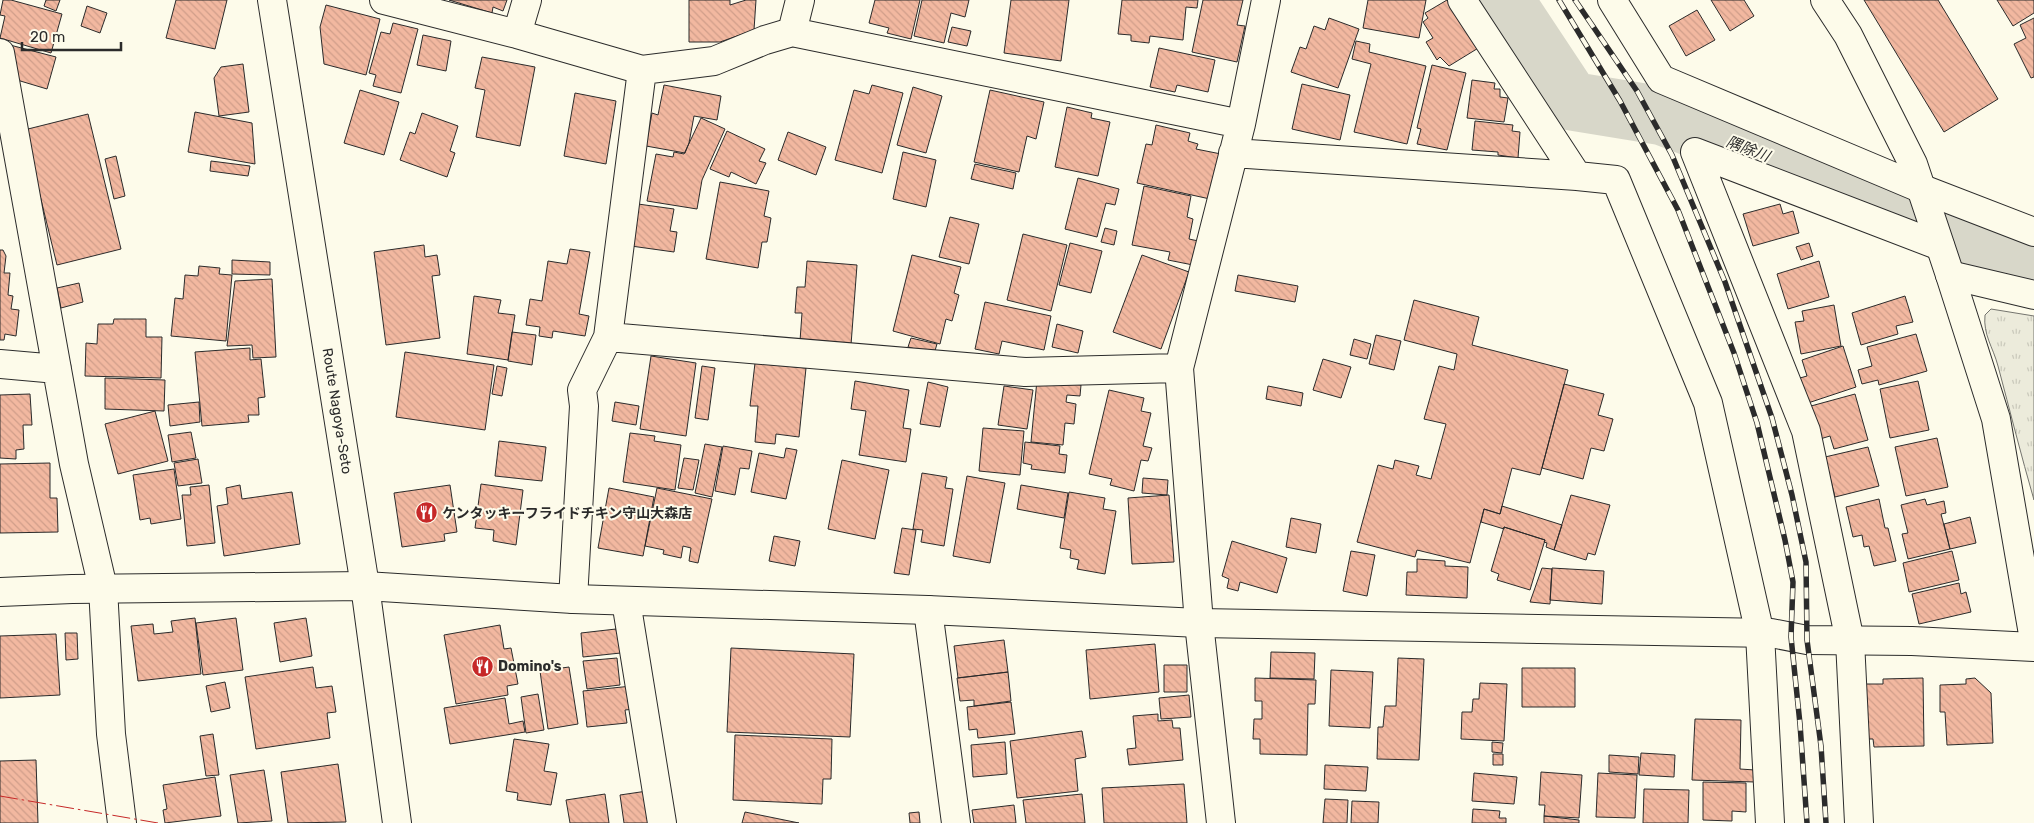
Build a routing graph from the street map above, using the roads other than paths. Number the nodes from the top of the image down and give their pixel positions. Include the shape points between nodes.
1 (272, 0) edge
2 (384, 0) edge
3 (527, 0) edge
4 (800, 0) edge
5 (1266, 0) edge
6 (1462, 0) edge
7 (1612, 0) edge
8 (1825, 0) edge
9 (792, 32) junction
10 (517, 34) junction
11 (0, 53) edge
12 (642, 70) junction
13 (1241, 124) junction
14 (1234, 153) junction
15 (1577, 176) junction
16 (1923, 195) junction
17 (2034, 232) edge
18 (1938, 239) junction
19 (1950, 275) junction
20 (2034, 295) edge
21 (608, 337) junction
22 (0, 364) edge
23 (1179, 368) junction
24 (57, 369) junction
25 (364, 586) junction
26 (103, 588) junction
27 (0, 592) edge
28 (573, 599) junction
29 (626, 601) junction
30 (928, 610) junction
31 (1199, 623) junction
32 (1760, 634) junction
33 (2034, 640) edge
34 (1850, 641) junction
35 (2034, 647) edge
36 (122, 823) edge
37 (397, 823) edge
38 (662, 823) edge
39 (956, 823) edge
40 (1221, 823) edge
41 (1770, 823) edge
42 (1859, 823) edge

1 - 25 street, Route Nagoya-Seto
2 - 10 street
3 - 10 street
4 - 9 street
5 - 13 street
6 - 15 street
7 - 16 street via 1661,79
8 - 16 street via 1852,44 1912,164
9 - 12 street via 714,61
9 - 13 street
10 - 12 street
11 - 24 street
12 - 21 street
13 - 14 street
14 - 15 street
14 - 23 street
15 - 32 street via 1616,180 1708,403
16 - 17 street
16 - 18 street
18 - 19 street
18 - 34 street via 1695,152 1806,432
19 - 20 street
19 - 33 street via 1996,419
21 - 23 street via 1025,372
21 - 28 street via 582,390 584,406
22 - 24 street
23 - 31 street
24 - 26 street via 74,464
25 - 26 street
25 - 28 street
25 - 37 street, Route Nagoya-Seto
26 - 27 street
26 - 36 street via 111,734
28 - 29 street
29 - 30 street
29 - 38 street
30 - 31 street
30 - 39 street
31 - 32 street
31 - 40 street
32 - 34 street
32 - 41 street
34 - 35 street
34 - 42 street

